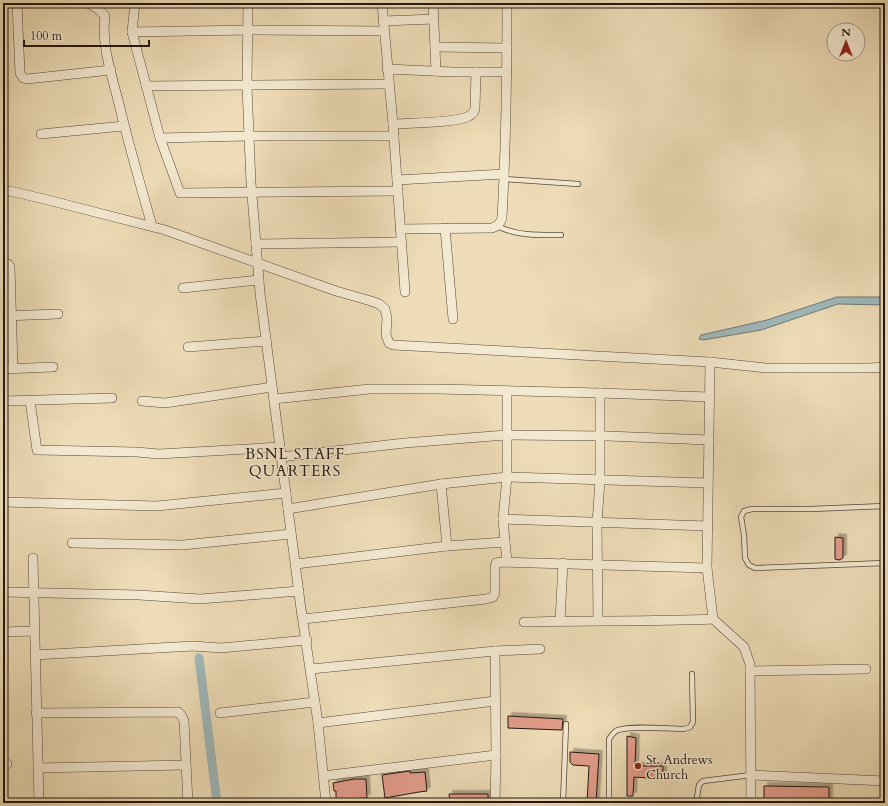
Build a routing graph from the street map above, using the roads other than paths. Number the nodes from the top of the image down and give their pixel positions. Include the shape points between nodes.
1 (17, 3) edge
2 (88, 3) edge
3 (135, 3) edge
4 (248, 3) edge
5 (382, 3) edge
6 (433, 3) edge
7 (507, 3) edge
8 (99, 6) edge
9 (434, 19) junction
10 (384, 26) junction
11 (249, 30) junction
12 (132, 32) junction
13 (435, 47) junction
14 (507, 48) junction
15 (387, 69) junction
16 (111, 70) junction
17 (436, 71) junction
18 (476, 72) junction
19 (507, 72) junction
20 (389, 84) junction
21 (146, 86) junction
22 (247, 86) junction
23 (393, 124) junction
24 (124, 126) junction
25 (41, 134) dead end
26 (249, 136) junction
27 (394, 136) junction
28 (160, 138) junction
29 (504, 176) junction
30 (397, 180) junction
31 (578, 184) dead end
32 (398, 190) junction
33 (3, 192) edge
34 (252, 192) junction
35 (152, 226) junction
36 (498, 226) junction
37 (445, 228) junction
38 (400, 229) junction
39 (561, 235) dead end
40 (401, 242) junction
41 (256, 244) junction
42 (3, 262) edge
43 (257, 263) junction
44 (259, 280) junction
45 (183, 288) dead end
46 (405, 292) dead end
47 (58, 314) dead end
48 (7, 316) edge
49 (453, 319) dead end
50 (266, 341) junction
51 (188, 347) dead end
52 (710, 362) junction
53 (53, 367) dead end
54 (885, 367) edge
55 (13, 368) junction
56 (3, 369) edge
57 (272, 387) junction
58 (507, 391) junction
59 (600, 393) junction
60 (710, 397) junction
61 (112, 398) dead end
62 (274, 399) junction
63 (3, 401) edge
64 (30, 401) junction
65 (142, 401) dead end
66 (506, 435) junction
67 (600, 436) junction
68 (709, 440) junction
69 (280, 447) junction
70 (281, 457) junction
71 (507, 477) junction
72 (600, 480) junction
73 (708, 483) junction
74 (441, 484) junction
75 (286, 493) junction
76 (3, 502) edge
77 (885, 506) edge
78 (288, 509) junction
79 (503, 519) junction
80 (598, 523) junction
81 (708, 526) junction
82 (291, 534) junction
83 (505, 542) junction
84 (72, 543) dead end
85 (447, 546) junction
86 (33, 558) dead end
87 (507, 562) junction
88 (563, 563) junction
89 (885, 563) edge
90 (296, 564) junction
91 (598, 565) junction
92 (707, 568) junction
93 (299, 591) junction
94 (3, 592) edge
95 (34, 593) junction
96 (303, 619) junction
97 (713, 619) junction
98 (598, 620) junction
99 (560, 621) junction
100 (524, 622) dead end
101 (34, 631) junction
102 (3, 632) edge
103 (306, 640) junction
104 (540, 649) dead end
105 (495, 651) junction
106 (35, 655) junction
107 (311, 669) junction
108 (866, 669) dead end
109 (750, 671) junction
110 (692, 674) dead end
111 (495, 701) junction
112 (315, 702) junction
113 (36, 713) junction
114 (220, 713) dead end
115 (318, 723) junction
116 (566, 724) dead end
117 (496, 755) junction
118 (186, 766) junction
119 (38, 768) junction
120 (751, 775) junction
121 (323, 776) junction
122 (885, 781) edge
123 (38, 803) edge
124 (188, 803) edge
125 (326, 803) edge
126 (495, 803) edge
127 (563, 803) edge
128 (609, 803) edge
129 (696, 803) edge
130 (752, 803) edge

1 - 16 street via 20,73 23,78
2 - 8 street
3 - 12 street
4 - 11 street
5 - 10 street
6 - 9 street
7 - 14 street
8 - 16 street via 105,16 104,35
9 - 10 street
9 - 13 street
10 - 11 street
10 - 15 street
11 - 12 street
11 - 22 street
12 - 21 street
13 - 14 street
13 - 17 street
14 - 19 street
15 - 17 street
15 - 20 street
16 - 24 street
17 - 18 street
18 - 19 street
18 - 23 street via 473,114 454,120
19 - 29 street
20 - 22 street
20 - 23 street
21 - 22 street
21 - 28 street
22 - 26 street
23 - 27 street
24 - 25 street
24 - 35 street
26 - 27 street
26 - 28 street
26 - 34 street
27 - 30 street
28 - 34 street via 180,193
29 - 30 street
29 - 31 lane
29 - 36 street via 502,218
30 - 32 street
32 - 34 street
32 - 38 street
33 - 35 street via 10,191
34 - 41 street
35 - 43 street
36 - 37 street
36 - 39 lane via 520,234
37 - 38 street
37 - 49 street
38 - 40 street
40 - 41 street
40 - 46 street
41 - 43 street
42 - 48 street via 10,267
43 - 44 street
43 - 52 street via 379,304 385,309 387,318 387,340 393,345
44 - 45 street
44 - 50 street
47 - 48 street
48 - 55 street
50 - 51 street
50 - 57 street
52 - 54 street via 766,368
52 - 60 street
53 - 55 street
55 - 56 street
57 - 62 street
57 - 65 street via 165,402
58 - 59 street
58 - 62 street via 370,389
58 - 66 street
59 - 60 street
59 - 67 street
60 - 68 street
61 - 64 street
62 - 69 street
63 - 64 street
64 - 69 street via 37,450 159,454
66 - 67 street
66 - 70 street
66 - 71 street
67 - 68 street
67 - 72 street
68 - 73 street
69 - 70 street
70 - 75 street
71 - 72 street
71 - 74 street
71 - 79 street
72 - 73 street
72 - 80 street
73 - 81 street
74 - 78 street
74 - 85 street
75 - 76 street via 138,506
75 - 78 street
77 - 89 lane via 752,509 744,511 741,517 745,558 749,565 755,568
78 - 82 street
79 - 80 street
79 - 83 street
80 - 81 street
80 - 91 street
81 - 92 street
82 - 84 street via 183,546
82 - 90 street
83 - 85 street
83 - 87 street
85 - 90 street
86 - 95 street
87 - 88 street
87 - 96 street via 496,563 495,593 493,597 486,599
88 - 91 street
88 - 99 street
90 - 93 street
91 - 92 street
91 - 98 street
92 - 97 street
93 - 95 street via 200,599
93 - 96 street
94 - 95 street
95 - 101 street
96 - 103 street
97 - 98 street
97 - 109 street via 744,646
98 - 99 street
99 - 100 street
101 - 102 street
101 - 106 street
103 - 106 street via 221,648 194,646
103 - 107 street
104 - 105 street
105 - 107 street
105 - 111 street
106 - 113 street
107 - 112 street
108 - 109 street
109 - 120 street
110 - 128 lane via 693,722 690,727 632,728 617,730 612,734
111 - 115 street
111 - 117 street
112 - 114 street
112 - 115 street
113 - 118 street via 178,712 184,721
113 - 119 street
115 - 121 street
116 - 127 lane
117 - 121 street
117 - 126 street
118 - 119 street
118 - 124 street
119 - 123 street
120 - 122 street
120 - 129 lane via 703,780 699,785
120 - 130 street
121 - 125 street

